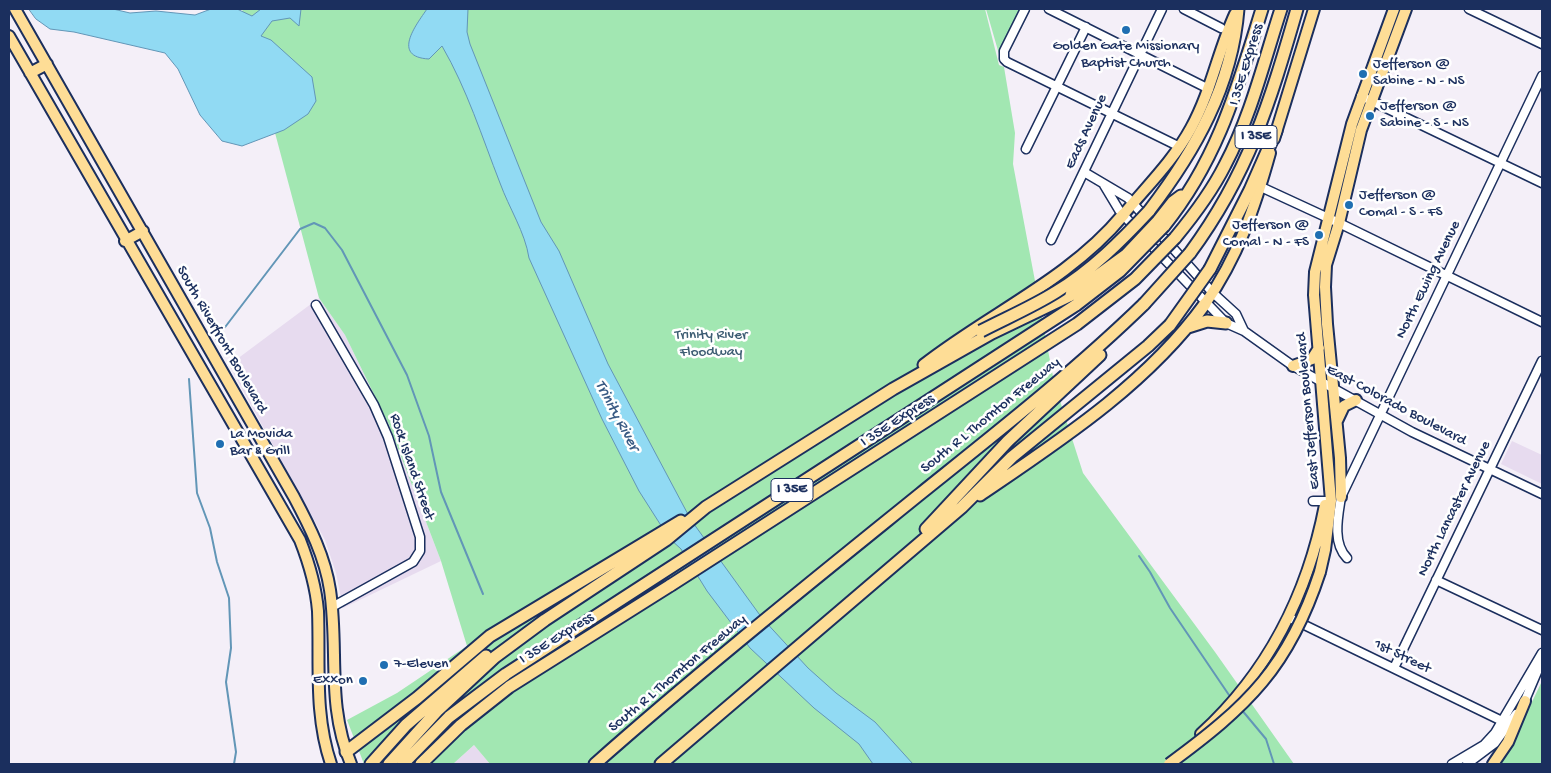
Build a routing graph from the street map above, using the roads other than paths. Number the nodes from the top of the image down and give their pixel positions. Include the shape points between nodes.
1 (15, 9) edge
2 (1025, 9) edge
3 (1049, 9) edge
4 (1162, 9) edge
5 (1184, 9) edge
6 (1238, 9) edge
7 (1262, 9) edge
8 (1280, 9) edge
9 (1297, 9) edge
10 (1314, 9) edge
11 (1394, 9) edge
12 (1406, 9) edge
13 (1469, 9) edge
14 (1086, 26) junction
15 (1221, 28) dead end
16 (9, 36) edge
17 (1542, 44) edge
18 (1139, 54) junction
19 (47, 64) junction
20 (30, 73) junction
21 (1542, 76) edge
22 (1056, 86) junction
23 (1209, 89) junction
24 (1366, 97) junction
25 (1112, 113) junction
26 (1276, 131) junction
27 (1180, 147) junction
28 (1026, 149) dead end
29 (1501, 163) junction
30 (1084, 172) junction
31 (1542, 183) edge
32 (1104, 185) junction
33 (1261, 187) junction
34 (1132, 204) junction
35 (1123, 215) junction
36 (1335, 221) junction
37 (1161, 224) junction
38 (143, 232) junction
39 (1051, 240) dead end
40 (125, 241) junction
41 (1446, 276) junction
42 (1213, 293) junction
43 (1205, 304) junction
44 (316, 305) dead end
45 (1542, 322) edge
46 (1226, 323) junction
47 (1188, 327) junction
48 (1244, 331) junction
49 (1318, 348) junction
50 (1091, 358) junction
51 (929, 360) junction
52 (1542, 362) edge
53 (1293, 366) junction
54 (1322, 382) junction
55 (1334, 388) junction
56 (893, 389) junction
57 (237, 398) junction
58 (1356, 400) junction
59 (222, 406) junction
60 (1379, 412) junction
61 (1337, 422) junction
62 (1489, 470) junction
63 (1542, 494) edge
64 (1332, 500) junction
65 (1313, 501) dead end
66 (706, 507) junction
67 (962, 507) junction
68 (1325, 550) junction
69 (1340, 550) junction
70 (1347, 558) dead end
71 (1436, 580) junction
72 (332, 607) junction
73 (318, 609) junction
74 (1288, 617) junction
75 (823, 626) junction
76 (1542, 630) edge
77 (1542, 653) edge
78 (1542, 660) edge
79 (478, 667) junction
80 (1394, 668) junction
81 (318, 682) junction
82 (333, 682) junction
83 (1525, 701) junction
84 (1504, 722) junction
85 (704, 729) junction
86 (346, 752) junction
87 (329, 764) edge
88 (351, 764) edge
89 (372, 764) edge
90 (390, 764) edge
91 (403, 764) edge
92 (421, 764) edge
93 (594, 764) edge
94 (661, 764) edge
95 (673, 764) edge
96 (1170, 764) edge
97 (1452, 764) edge
98 (1468, 764) edge
99 (1493, 764) edge

1 - 19 main road, South Riverfront Boulevard
2 - 22 street via 1004,51 1004,60
3 - 14 street
4 - 18 street, Eads Avenue
5 - 15 street
6 - 23 main road
6 - 51 highway, bridge via 1227,70 1207,123 1178,174 1150,212 1105,256 1058,291
7 - 37 highway, I 35E via 1214,148 1192,188 1173,202
8 - 92 highway, I 35E Express, bridge via 1259,82 1234,148 1214,186 1155,261 1111,300 626,615 509,687 461,725
9 - 50 highway, South R L Thornton Freeway / I 35E, bridge via 1262,122 1225,202 1190,253
10 - 26 main road
11 - 24 main road, East Jefferson Boulevard
12 - 24 main road, East Jefferson Boulevard
13 - 17 street
14 - 18 street
14 - 22 street
16 - 20 main road
18 - 23 street
18 - 25 street, Eads Avenue
19 - 20 main road
19 - 38 main road, South Riverfront Boulevard
20 - 40 main road
21 - 29 street, North Ewing Avenue
22 - 25 street
22 - 28 street
23 - 27 main road
24 - 29 street
24 - 36 main road, East Jefferson Boulevard via 1345,147
25 - 27 street
25 - 30 street, Eads Avenue
26 - 33 main road
26 - 67 highway, bridge via 1210,270 1170,325 1012,457
27 - 34 main road
29 - 31 street
29 - 41 street, North Ewing Avenue
30 - 32 street, East Colorado Boulevard
30 - 39 street, Eads Avenue
32 - 34 street, East Colorado Boulevard via 1116,189
32 - 35 street, East Colorado Boulevard
33 - 36 street
33 - 42 main road via 1238,249
34 - 35 main road
34 - 42 street, East Colorado Boulevard
35 - 43 street, East Colorado Boulevard
35 - 51 highway via 1105,237 1073,265
36 - 41 street
36 - 49 main road, East Jefferson Boulevard via 1315,272
36 - 55 main road, East Jefferson Boulevard via 1325,287
37 - 56 highway, bridge via 1083,287
37 - 91 highway, I 35E, bridge via 1128,264 1076,305 506,674 449,717
38 - 40 main road
38 - 57 main road, South Riverfront Boulevard
40 - 59 main road
41 - 45 street
41 - 60 street, North Ewing Avenue
42 - 43 main road
42 - 48 street, East Colorado Boulevard via 1236,314
43 - 46 street, East Colorado Boulevard
43 - 47 highway
44 - 72 street, Rock Island Street via 374,405 388,437 420,537 420,551 413,562
46 - 47 highway via 1207,321
46 - 48 street, East Colorado Boulevard
47 - 67 highway via 1166,352 1097,411 1010,477
48 - 53 street, East Colorado Boulevard
49 - 53 main road via 1312,359
49 - 54 main road, East Jefferson Boulevard
50 - 75 highway via 1001,448 932,524 856,589
50 - 93 highway, South R L Thornton Freeway / I 35E via 787,602
51 - 56 highway
52 - 62 street, North Lancaster Avenue
53 - 54 street, East Colorado Boulevard
54 - 55 street, East Colorado Boulevard
54 - 64 main road, East Jefferson Boulevard
55 - 58 street, East Colorado Boulevard
55 - 61 main road, East Jefferson Boulevard
56 - 66 highway
57 - 59 main road
57 - 72 main road, South Riverfront Boulevard via 316,540 327,575
58 - 60 street, East Colorado Boulevard
58 - 61 main road via 1344,406
59 - 73 main road via 300,540 311,571
60 - 62 street, East Colorado Boulevard
60 - 64 street, North Ewing Avenue
61 - 64 main road, East Jefferson Boulevard
62 - 63 street, East Colorado Boulevard
62 - 71 street, North Lancaster Avenue
64 - 65 street
64 - 68 main road, East Jefferson Boulevard
64 - 69 street, North Ewing Avenue
64 - 74 main road via 1309,569
66 - 79 highway via 666,540 521,628
66 - 86 highway via 490,636 395,716
67 - 75 highway
68 - 69 street
68 - 96 main road, East Jefferson Boulevard, bridge via 1298,628 1268,677 1240,709
69 - 70 street
71 - 76 street
71 - 80 street, North Lancaster Avenue
72 - 73 main road
72 - 82 main road, South Riverfront Boulevard
73 - 81 main road
74 - 80 street, 1st Street
74 - 96 main road, bridge via 1256,673 1219,718
75 - 85 highway
77 - 84 street
78 - 83 street
79 - 89 highway via 406,725
79 - 90 highway
80 - 84 street, 1st Street
81 - 82 main road
81 - 87 main road via 319,718
82 - 86 main road, South Riverfront Boulevard
83 - 98 street via 1495,743
83 - 99 main road via 1508,742
84 - 97 street via 1484,745
85 - 94 highway
85 - 95 highway
86 - 87 main road
86 - 88 main road, South Riverfront Boulevard

